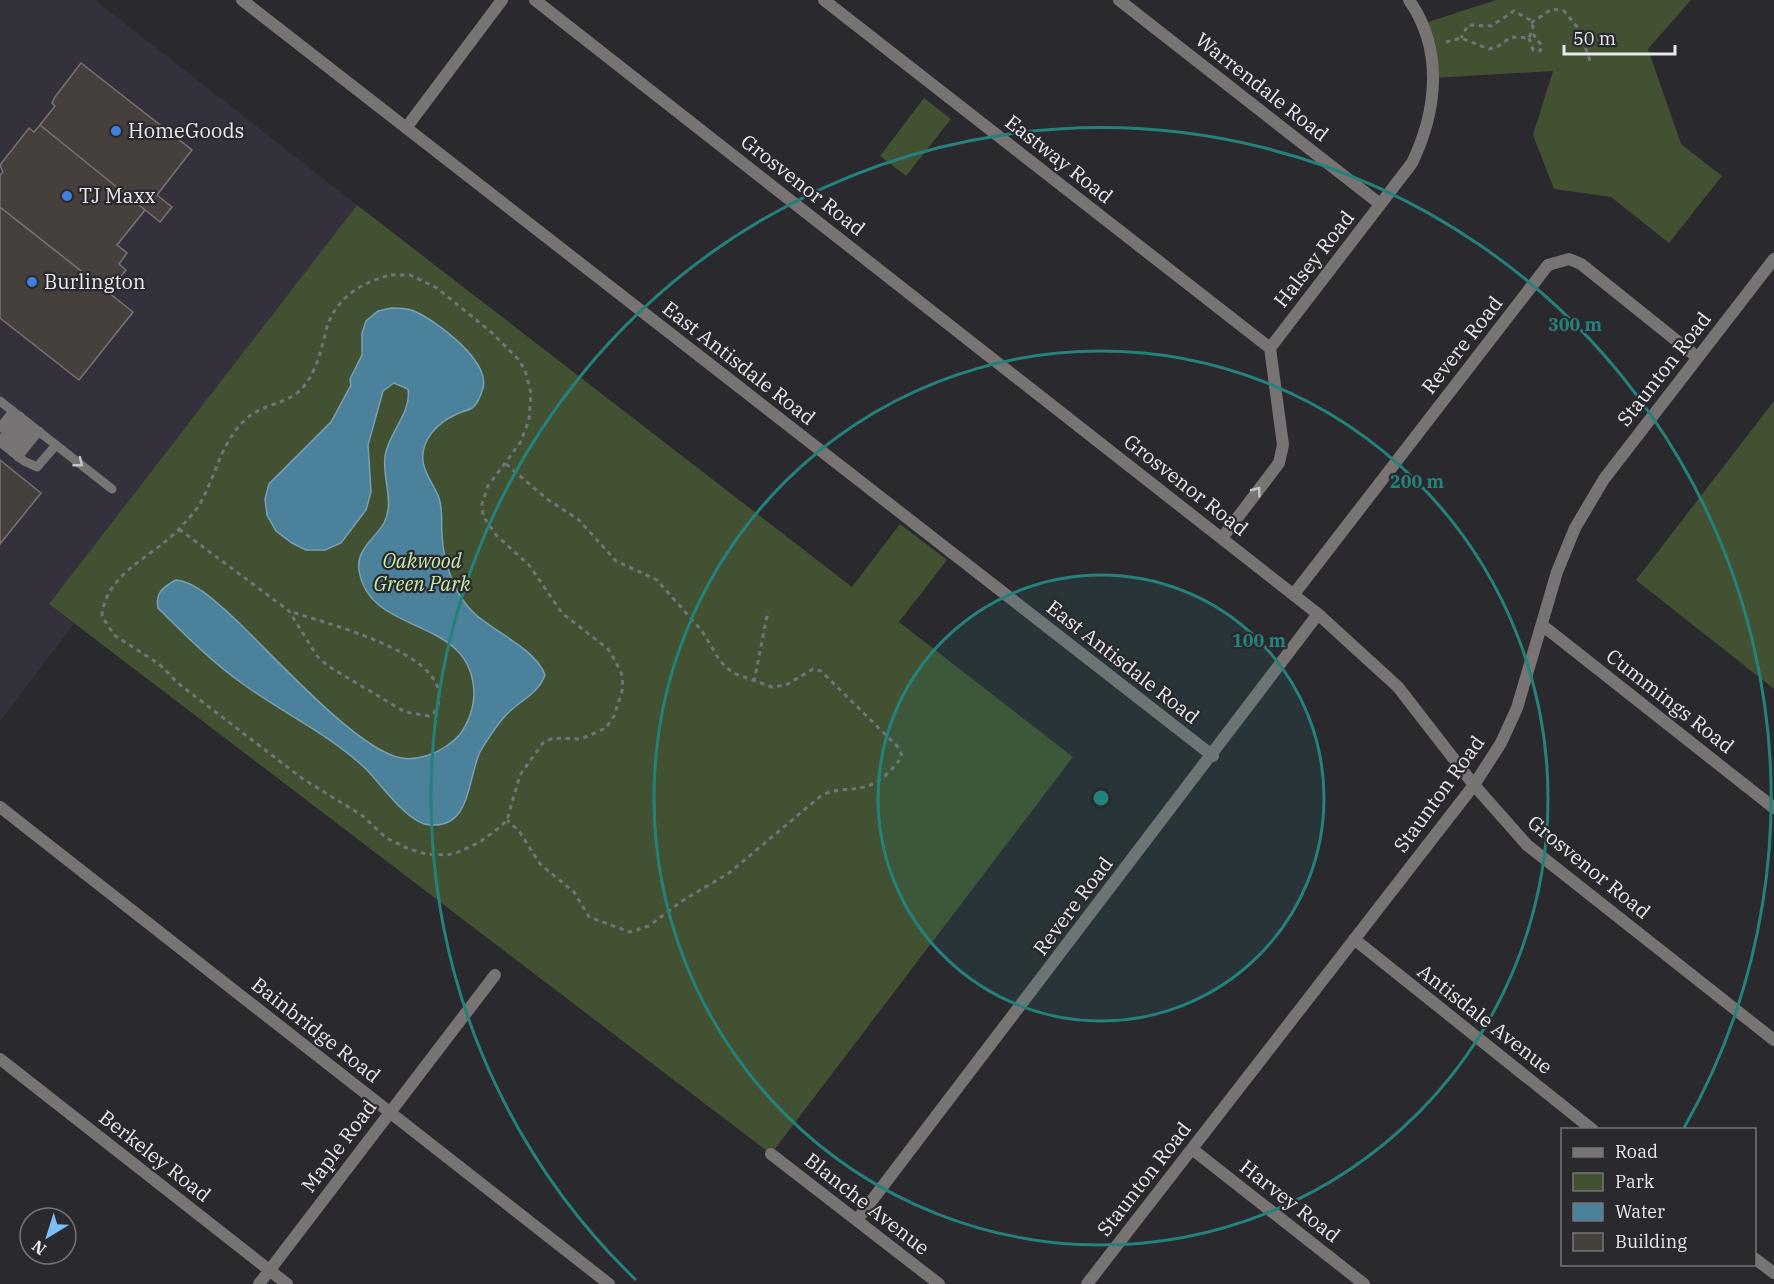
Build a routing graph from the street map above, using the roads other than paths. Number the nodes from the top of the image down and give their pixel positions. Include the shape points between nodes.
1 (242, 0) edge
2 (502, 0) edge
3 (535, 0) edge
4 (824, 0) edge
5 (1119, 0) edge
6 (1409, 0) edge
7 (406, 128) junction
8 (1380, 204) junction
9 (1774, 259) edge
10 (1270, 348) junction
11 (1697, 357) junction
12 (15, 413) edge
13 (0, 415) edge
14 (0, 428) edge
15 (56, 445) junction
16 (7, 448) edge
17 (112, 489) dead end
18 (1222, 538) junction
19 (1294, 594) junction
20 (1318, 614) junction
21 (1542, 625) junction
22 (1213, 756) junction
23 (1474, 785) junction
24 (0, 807) edge
25 (1774, 808) edge
26 (1354, 939) junction
27 (495, 975) dead end
28 (1774, 1040) edge
29 (0, 1059) edge
30 (390, 1112) junction
31 (1590, 1128) edge
32 (1192, 1149) junction
33 (771, 1154) dead end
34 (856, 1220) junction
35 (1756, 1259) edge
36 (269, 1271) junction
37 (1774, 1273) edge
38 (259, 1284) edge
39 (287, 1284) edge
40 (609, 1284) edge
41 (939, 1284) edge
42 (1087, 1284) edge
43 (1364, 1284) edge

1 - 7 street, East Antisdale Road
2 - 7 street
3 - 18 street, Grosvenor Road
4 - 10 street, Eastway Road
5 - 8 street, Warrendale Road
6 - 8 street, Halsey Road via 1417,11 1434,66 1430,119 1412,163
7 - 22 street, East Antisdale Road
8 - 10 street, Halsey Road
9 - 11 street, Staunton Road
18 -> 10 street via 1279,463 1283,445
11 - 19 street, Revere Road via 1581,264 1569,259 1548,265
11 - 21 street, Staunton Road via 1604,479 1575,528
12 - 13 lane
12 - 14 lane
12 - 15 lane
12 - 16 lane
12 - 16 lane
15 - 16 lane via 37,467
15 -> 17 lane
18 - 19 street, Grosvenor Road
19 - 20 street, Grosvenor Road
20 - 22 street, Revere Road
20 - 23 street, Grosvenor Road via 1398,687
21 - 23 street, Staunton Road via 1517,708 1501,743
21 - 25 street, Cummings Road
22 - 34 street, Revere Road
23 - 26 street, Staunton Road
23 - 28 street, Grosvenor Road via 1527,845
24 - 30 street, Bainbridge Road
26 - 31 street, Antisdale Avenue
26 - 32 street, Staunton Road
27 - 30 street, Maple Road
29 - 36 street, Berkeley Road
30 - 36 street, Maple Road
30 - 40 street, Bainbridge Road
32 - 42 street, Staunton Road
32 - 43 street, Harvey Road
33 - 34 street, Blanche Avenue
34 - 41 street, Blanche Avenue
35 - 37 street
36 - 38 street, Maple Road
36 - 39 street, Berkeley Road

